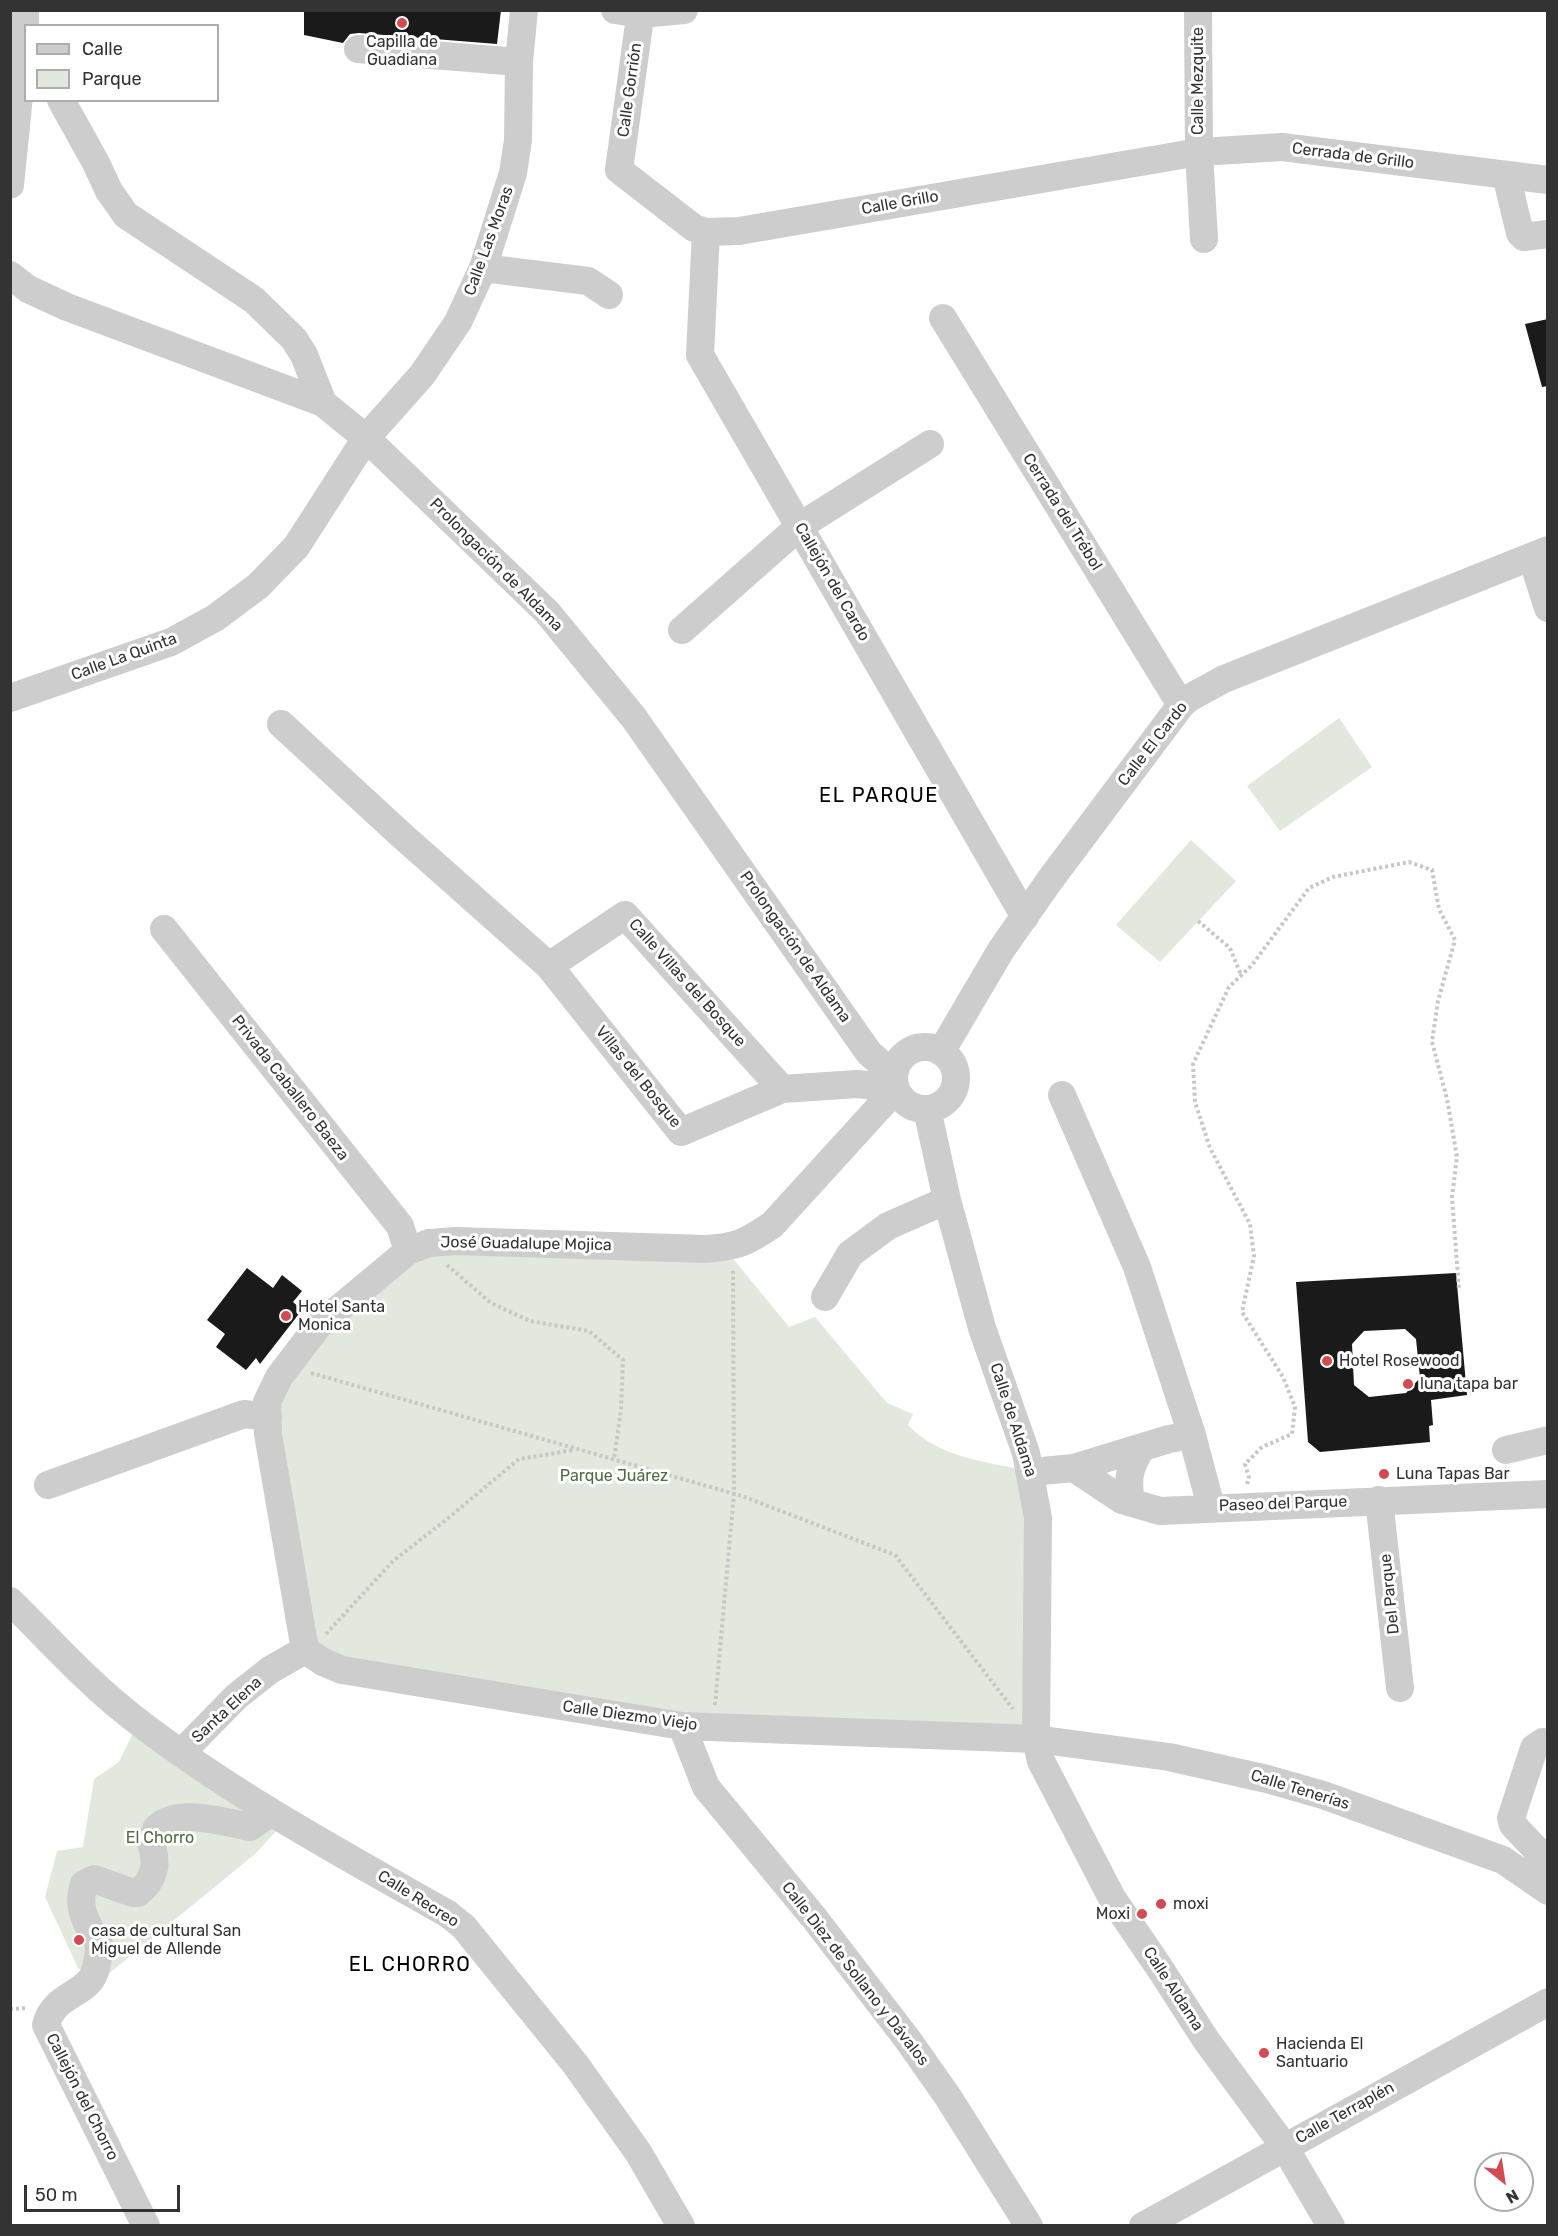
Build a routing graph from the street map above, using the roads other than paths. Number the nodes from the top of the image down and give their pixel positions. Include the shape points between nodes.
1 (524, 10) edge
2 (684, 10) edge
3 (1198, 10) edge
4 (632, 12) edge
5 (10, 28) edge
6 (24, 36) edge
7 (24, 47) edge
8 (358, 49) dead end
9 (519, 62) junction
10 (62, 102) edge
11 (1199, 152) junction
12 (11, 171) edge
13 (1506, 175) junction
14 (1548, 180) edge
15 (706, 232) junction
16 (1548, 234) edge
17 (1204, 239) dead end
18 (483, 268) junction
19 (10, 275) edge
20 (609, 294) dead end
21 (943, 318) dead end
22 (323, 403) junction
23 (366, 438) junction
24 (930, 444) dead end
25 (800, 526) junction
26 (1540, 554) edge
27 (1548, 608) edge
28 (682, 630) dead end
29 (10, 698) edge
30 (1181, 705) junction
31 (281, 724) dead end
32 (1025, 917) junction
33 (164, 929) dead end
34 (549, 966) junction
35 (941, 1052) junction
36 (895, 1084) junction
37 (782, 1089) junction
38 (1062, 1095) dead end
39 (927, 1109) junction
40 (947, 1200) junction
41 (408, 1251) junction
42 (825, 1297) dead end
43 (268, 1417) junction
44 (1192, 1435) junction
45 (1548, 1440) edge
46 (1142, 1447) junction
47 (1506, 1450) dead end
48 (1074, 1468) junction
49 (1031, 1472) junction
50 (48, 1485) dead end
51 (1548, 1494) edge
52 (1379, 1500) junction
53 (1131, 1502) junction
54 (1225, 1507) junction
55 (10, 1601) edge
56 (305, 1650) junction
57 (1400, 1688) dead end
58 (682, 1726) junction
59 (1036, 1739) junction
60 (1548, 1743) edge
61 (181, 1753) junction
62 (270, 1813) junction
63 (1548, 1862) edge
64 (1546, 1893) edge
65 (1548, 2002) edge
66 (1284, 2146) junction
67 (146, 2226) edge
68 (681, 2226) edge
69 (1029, 2226) edge
70 (1143, 2226) edge
71 (1331, 2226) edge

1 - 9 street, Calle Las Moras
2 - 4 street
3 - 11 street, Calle Mezquite
4 - 15 street, Calle Gorrión via 619,171 694,228
5 - 6 street
7 - 12 street
8 - 9 street
9 - 18 street, Calle Las Moras via 518,140 513,173
10 - 22 street via 109,192 126,215 254,300 294,339
11 - 13 street, Cerrada de Grillo via 1282,147
11 - 15 street, Calle Grillo via 740,231
11 - 17 street, Calle Mezquite
13 - 14 street, Cerrada de Grillo
13 - 16 street via 1520,232 1530,238
15 - 25 street, Callejón del Cardo via 700,354
18 - 20 street via 588,281
18 - 23 street, Calle Las Moras via 458,322 422,375
19 - 22 street, Prolongación de Aldama via 28,289 66,307
21 - 30 street, Cerrada del Trébol
22 - 23 street, Prolongación de Aldama
23 - 29 street, Calle La Quinta via 296,546 258,586 224,612 171,642
23 - 36 street, Prolongación de Aldama via 547,612 598,672 868,1053
24 - 25 street
25 - 28 street
25 - 32 street, Callejón del Cardo
26 - 27 street
26 - 30 street, Calle El Cardo via 1224,679
30 - 32 street, Calle El Cardo
31 - 34 street
32 - 35 street, Calle El Cardo
33 - 41 street, Privada Caballero Baeza via 400,1226
34 - 37 street, Villas del Bosque via 681,1132
34 - 37 street, Calle Villas del Bosque via 625,915
35 - 36 street via 923,1047 909,1052 898,1063
35 - 39 street via 955,1070 954,1089 944,1103
36 - 37 street
36 - 39 street via 904,1101
36 - 41 street, José Guadalupe Mojica via 772,1225 733,1248 456,1241 429,1242
38 - 44 street via 1137,1267
39 - 40 street, Calle de Aldama
40 - 42 street via 888,1226 850,1254
40 - 49 street, Calle de Aldama via 982,1328
41 - 43 street, José Guadalupe Mojica via 318,1326 279,1377 267,1402
43 - 50 street via 244,1414
43 - 56 street, José Guadalupe Mojica
44 - 46 street
44 - 54 street
45 - 47 street
46 - 48 street
46 - 53 street via 1130,1467
48 - 49 street
48 - 53 street, Paseo del Parque
49 - 59 street, Calle de Aldama via 1038,1518
51 - 52 street, Paseo del Parque
52 - 54 street, Paseo del Parque
52 - 57 street, Del Parque
53 - 54 street, Paseo del Parque via 1160,1511
55 - 61 street, Calle Recreo via 130,1716
56 - 58 street, Calle Diezmo Viejo via 342,1670
56 - 61 street, Santa Elena via 270,1670 237,1696
58 - 59 street, Calle Diezmo Viejo
58 - 69 street, Calle Diez de Sollano y Dávalos via 706,1787 908,2040
59 - 64 street, Calle Tenerías via 1169,1757 1312,1792 1503,1860
59 - 66 street, Calle Aldama via 1041,1761 1112,1898 1206,2040
60 - 63 street via 1534,1748 1511,1818
61 - 62 street, Calle Recreo
62 - 67 street, Callejón del Chorro via 250,1827 196,1817 169,1820 157,1828 151,1843 155,1856 148,1885 133,1893 94,1879 84,1884 80,1897 83,1914 99,1944 97,1966 85,1986 60,2002 46,2025
62 - 68 street, Calle Recreo via 448,1914 464,1927 576,2065 638,2152
65 - 66 street, Calle Terraplén
66 - 70 street, Calle Terraplén
66 - 71 street, Calle Aldama

